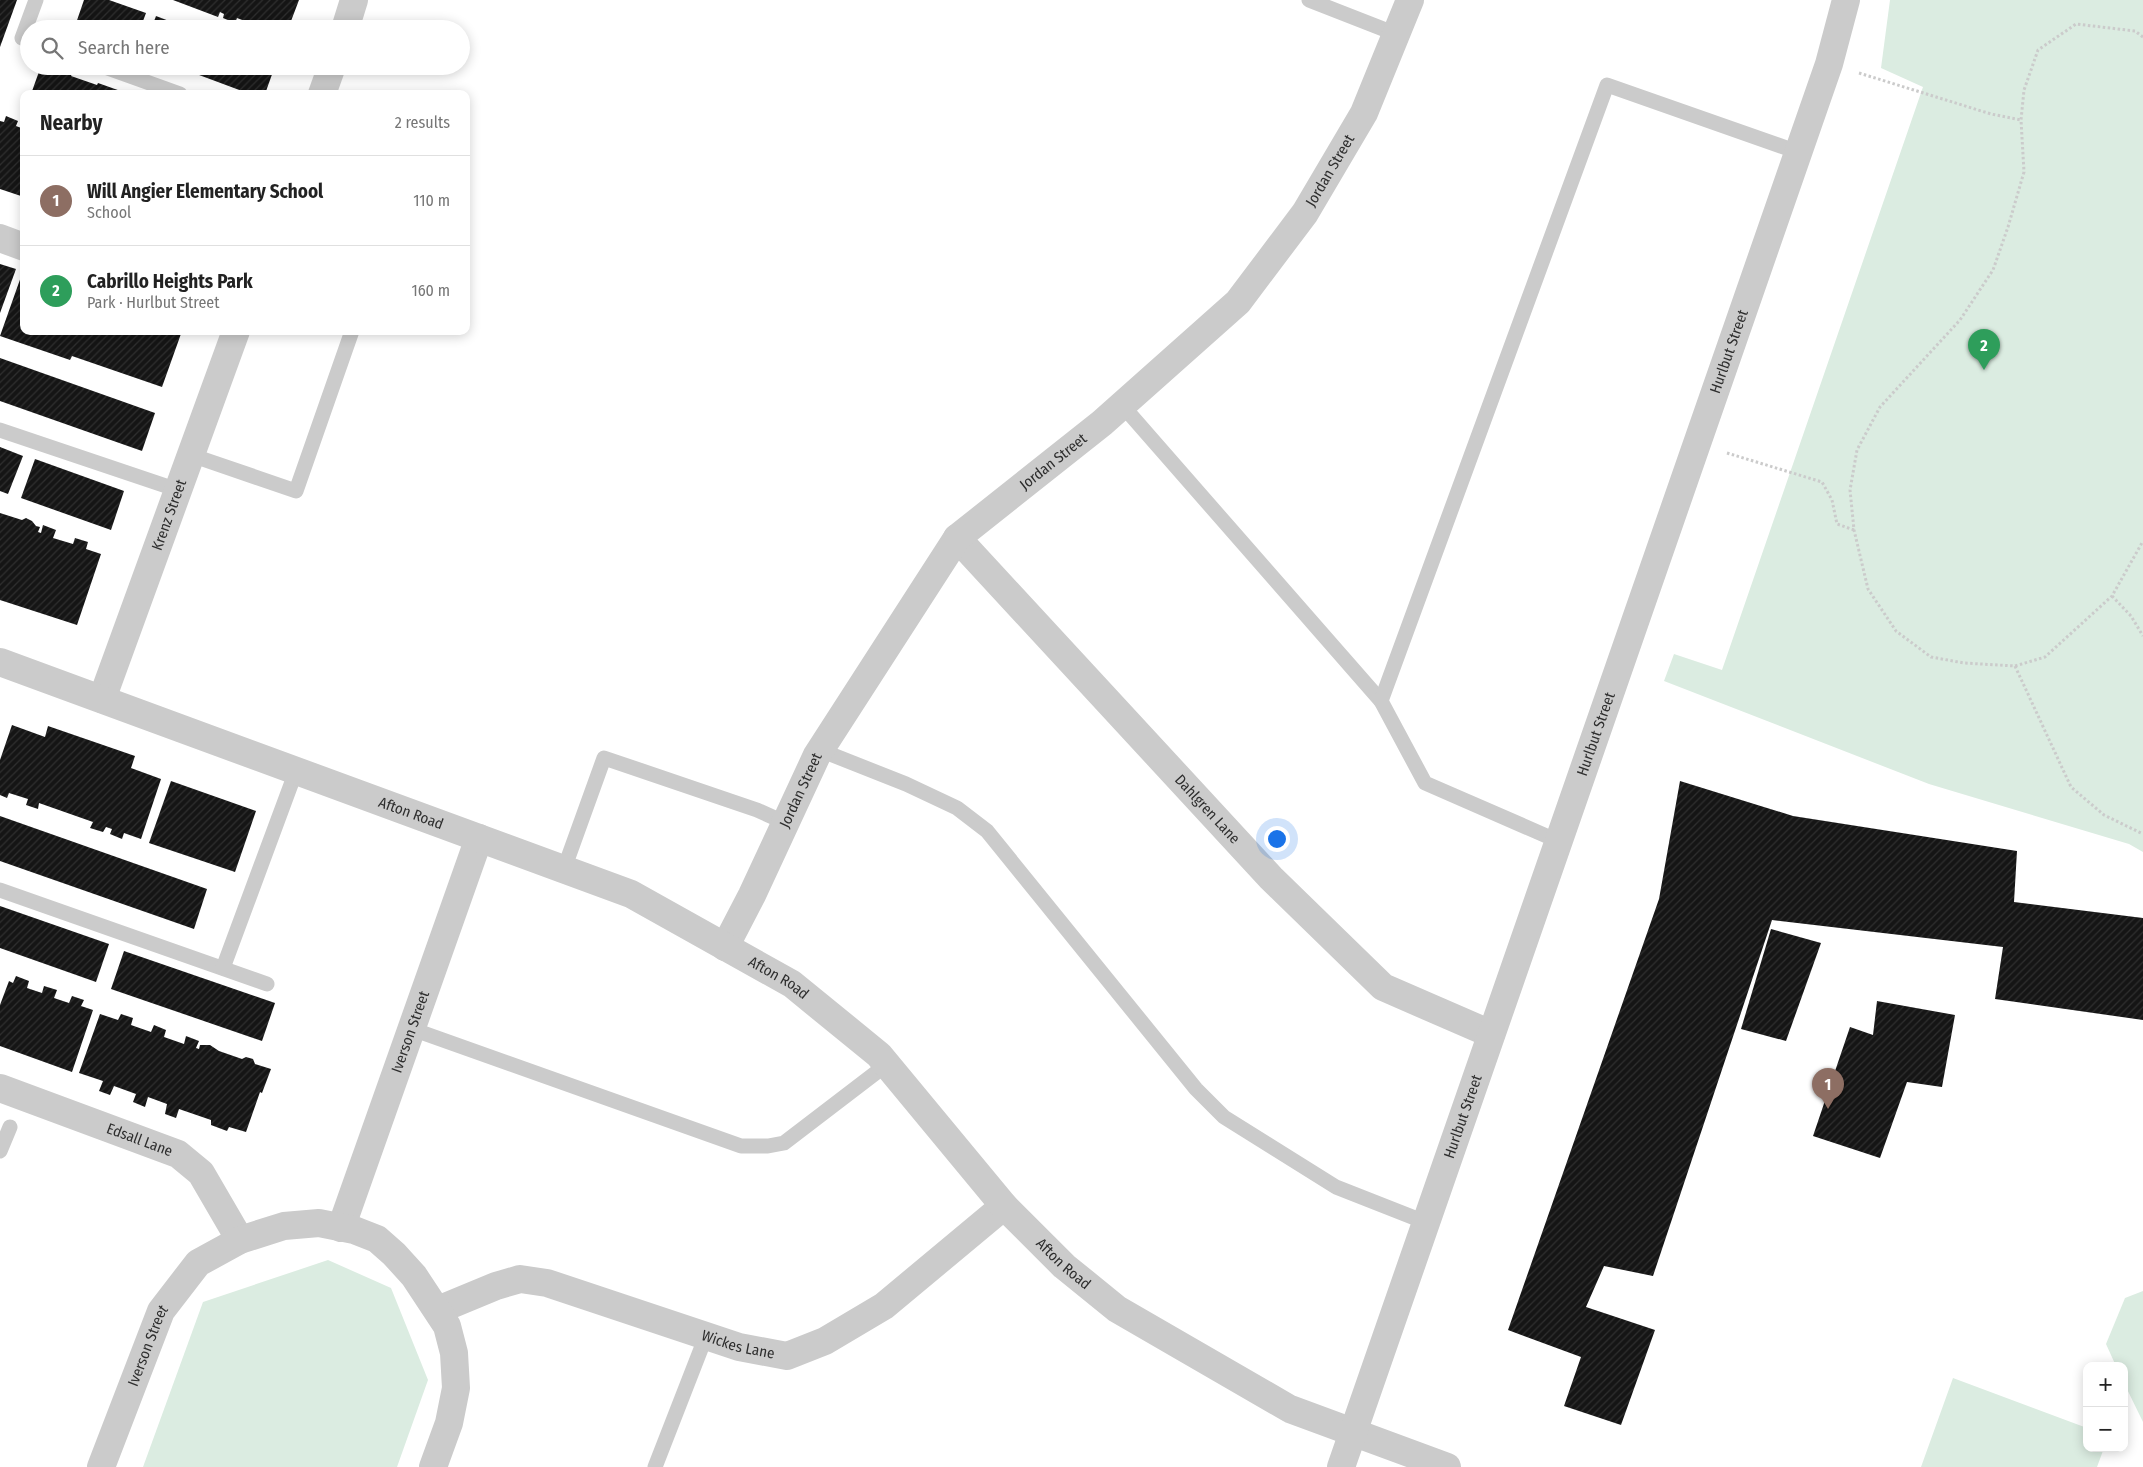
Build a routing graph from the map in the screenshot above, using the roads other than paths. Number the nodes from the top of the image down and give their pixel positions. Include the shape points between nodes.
1 (36, 0) edge
2 (354, 0) edge
3 (1309, 0) edge
4 (1410, 0) edge
5 (1846, 0) edge
6 (29, 20) edge
7 (348, 20) edge
8 (1396, 34) junction
9 (127, 75) edge
10 (329, 75) edge
11 (169, 90) edge
12 (323, 90) edge
13 (1798, 152) junction
14 (0, 238) edge
15 (20, 246) edge
16 (235, 335) edge
17 (351, 335) edge
18 (1122, 405) junction
19 (0, 430) edge
20 (191, 455) junction
21 (178, 490) junction
22 (957, 538) junction
23 (0, 662) edge
24 (102, 699) junction
25 (1381, 701) junction
26 (820, 750) junction
27 (296, 771) junction
28 (786, 823) junction
29 (480, 838) junction
30 (1558, 842) junction
31 (564, 869) junction
32 (0, 890) edge
33 (725, 947) junction
34 (223, 968) junction
35 (267, 984) dead end
36 (412, 1029) junction
37 (1491, 1034) junction
38 (886, 1064) junction
39 (0, 1088) edge
40 (10, 1127) dead end
41 (0, 1151) edge
42 (1004, 1206) junction
43 (1425, 1222) junction
44 (341, 1228) junction
45 (240, 1240) junction
46 (438, 1310) junction
47 (706, 1336) junction
48 (1352, 1432) junction
49 (101, 1467) edge
50 (433, 1467) edge
51 (655, 1467) edge
52 (1341, 1467) edge
53 (1446, 1467) edge

1 - 6 lane
2 - 7 street
3 - 8 lane
4 - 8 street, Jordan Street
5 - 13 street, Hurlbut Street via 1829,64
8 - 18 street, Jordan Street via 1364,113 1305,213 1238,302
9 - 11 lane
10 - 12 street
13 - 25 lane via 1607,85
13 - 30 street, Hurlbut Street
14 - 15 street
16 - 20 street, Krenz Street
17 - 20 lane via 296,491
18 - 22 street, Jordan Street
18 - 25 lane
19 - 21 lane
20 - 21 street, Krenz Street
21 - 24 street, Krenz Street
22 - 26 street, Jordan Street
22 - 37 street, Dahlgren Lane via 1271,878 1383,986
23 - 24 street, Afton Road
24 - 27 street, Afton Road
25 - 30 lane via 1425,784
26 - 28 street, Jordan Street
26 - 43 lane via 957,808 987,832 1196,1089 1224,1117 1336,1187
27 - 29 street, Afton Road
27 - 34 lane
28 - 31 lane via 604,758
28 - 33 street, Jordan Street
29 - 31 street, Afton Road
29 - 36 street, Iverson Street
30 - 37 street, Hurlbut Street
31 - 33 street, Afton Road via 631,894
32 - 34 lane
33 - 38 street, Afton Road via 792,984
34 - 35 lane
36 - 38 lane via 741,1146 784,1143
36 - 44 street, Iverson Street
37 - 43 street, Hurlbut Street
38 - 42 street, Afton Road
39 - 45 street, Edsall Lane via 178,1154 201,1173
40 - 41 lane
42 - 47 street, Wickes Lane via 884,1306 826,1341 787,1356 739,1347
42 - 48 street, Afton Road via 1064,1266 1117,1309 1290,1408
43 - 48 street, Hurlbut Street
44 - 45 street, Iverson Street via 319,1223 284,1226
44 - 46 street, Iverson Street via 377,1239 383,1244 414,1276
45 - 49 street, Iverson Street via 198,1262 161,1311
46 - 47 street, Wickes Lane via 520,1279 547,1283
46 - 50 street, Iverson Street via 447,1326 454,1353 456,1388 449,1423
47 - 51 lane
48 - 52 street, Hurlbut Street
48 - 53 street, Afton Road

